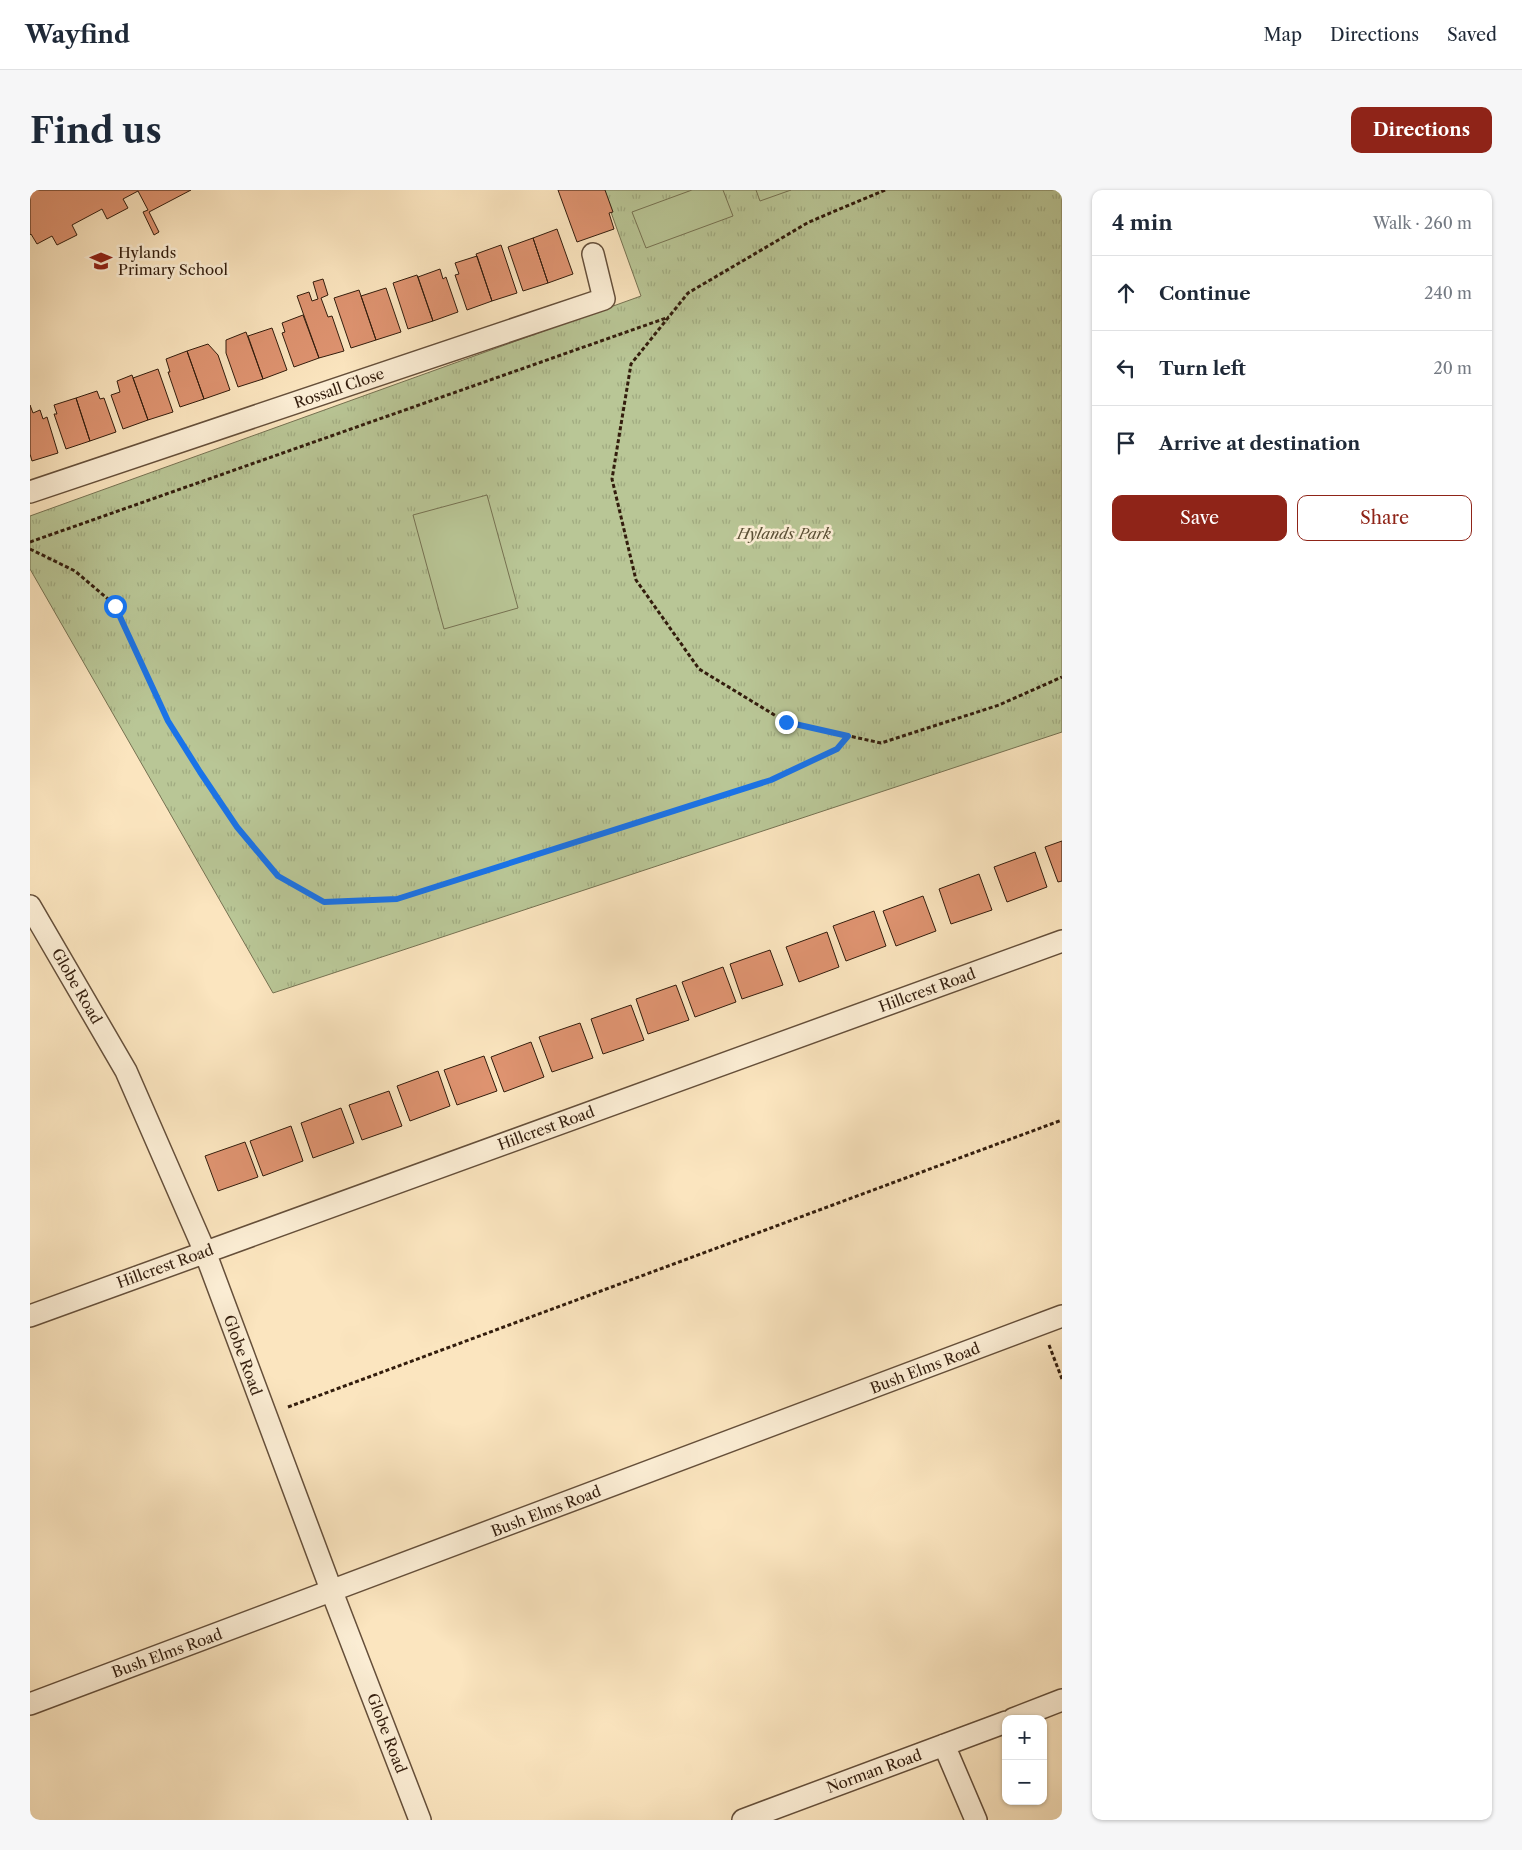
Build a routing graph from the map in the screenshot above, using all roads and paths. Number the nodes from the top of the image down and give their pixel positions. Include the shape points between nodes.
1 (885, 190) edge
2 (593, 254) dead end
3 (669, 317) junction
4 (30, 492) edge
5 (30, 542) edge
6 (30, 550) edge
7 (1062, 677) edge
8 (848, 736) junction
9 (30, 906) edge
10 (1062, 941) edge
11 (1062, 1120) edge
12 (205, 1252) junction
13 (30, 1316) edge
14 (1062, 1316) edge
15 (1042, 1324) junction
16 (1062, 1380) edge
17 (266, 1415) junction
18 (332, 1592) junction
19 (1062, 1700) edge
20 (30, 1704) edge
21 (1024, 1715) edge
22 (1002, 1723) edge
23 (944, 1745) junction
24 (420, 1820) edge
25 (743, 1820) edge
26 (976, 1820) edge

1 - 3 path via 810,222 688,293
2 - 4 street, Rossall Close via 604,299
3 - 5 path
3 - 8 path via 631,364 612,479 636,580 699,669 786,722
6 - 8 path via 75,571 115,606 168,721 237,827 278,876 324,902 407,896 771,780 837,749
7 - 8 path via 998,705 880,743
9 - 12 street, Globe Road via 126,1071
10 - 12 street, Hillcrest Road
11 - 17 path
12 - 13 street, Hillcrest Road
12 - 17 street, Globe Road
14 - 15 street, Bush Elms Road
15 - 16 path
15 - 18 street, Bush Elms Road
17 - 18 street, Globe Road
18 - 20 street, Bush Elms Road
18 - 24 street, Globe Road
19 - 21 street
22 - 23 street, Norman Road
23 - 25 street, Norman Road
23 - 26 street

